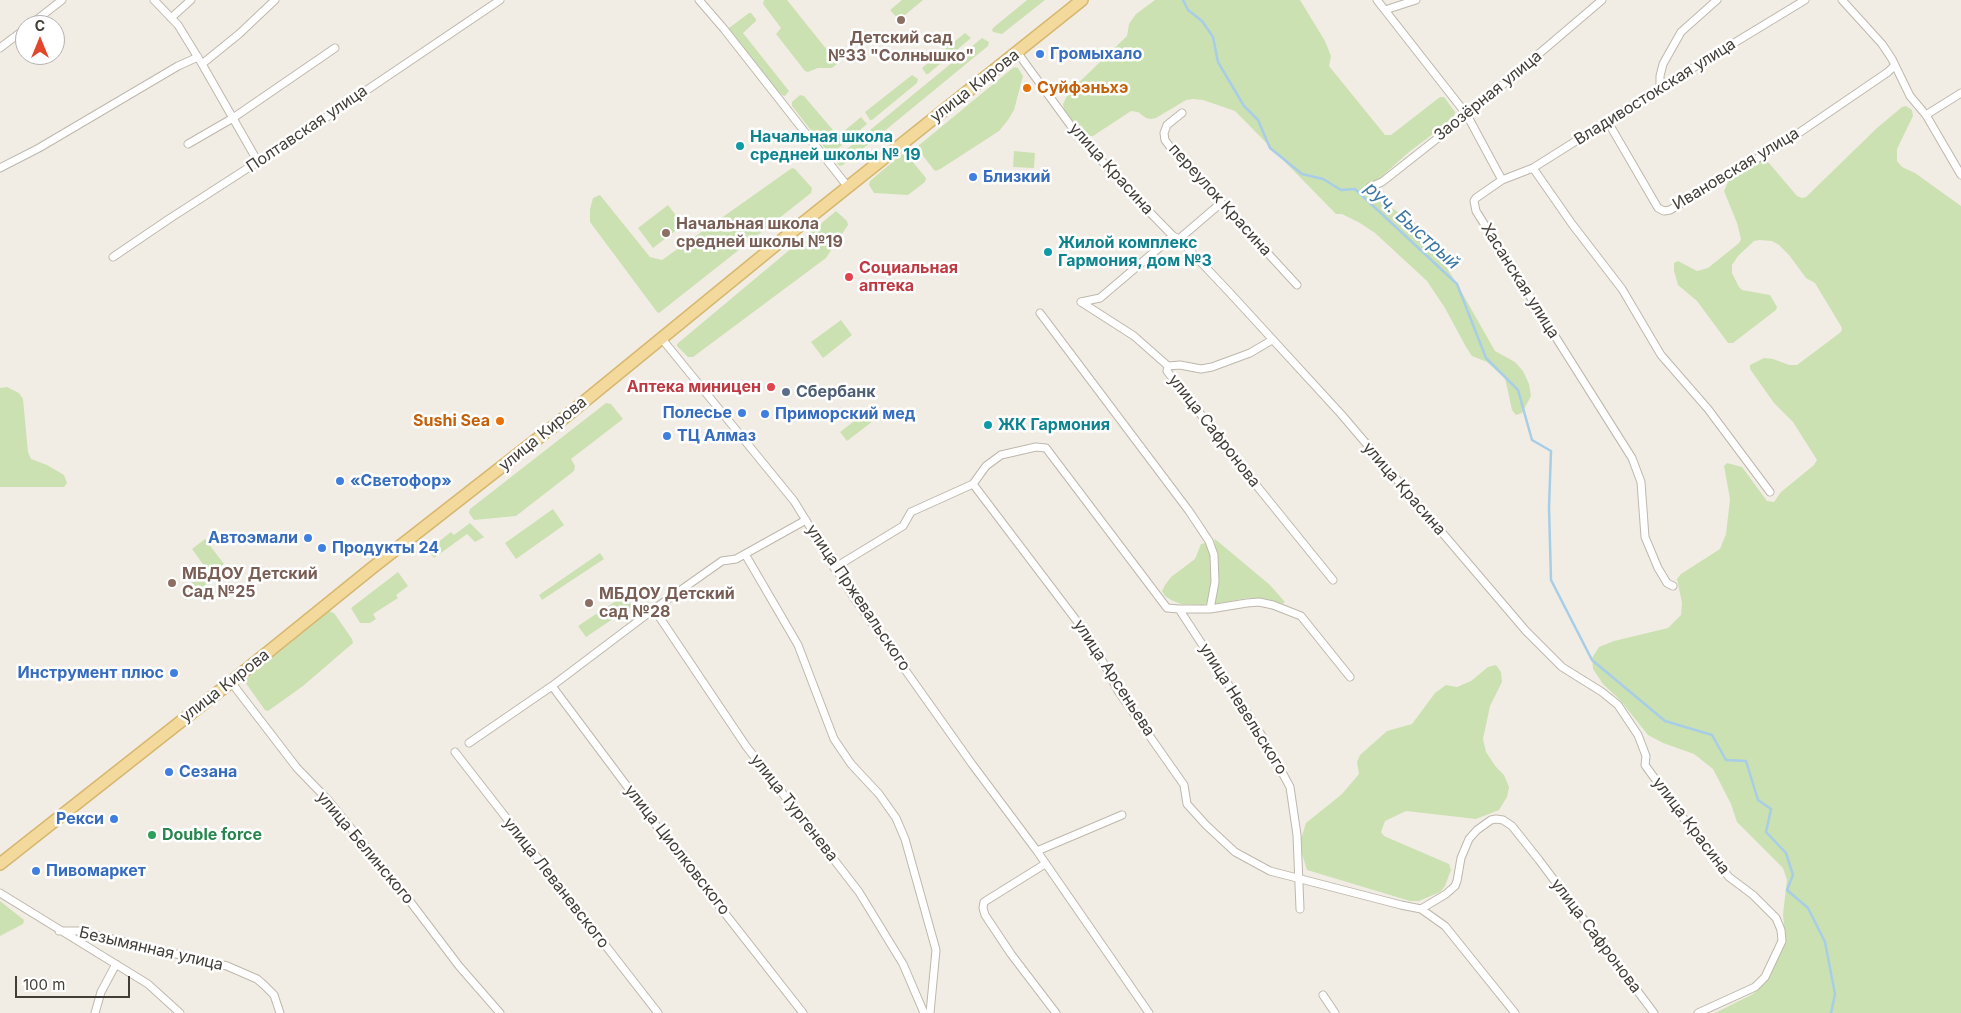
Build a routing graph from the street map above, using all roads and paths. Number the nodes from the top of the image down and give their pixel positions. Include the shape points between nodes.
1 (62, 0) edge
2 (154, 0) edge
3 (191, 0) edge
4 (275, 0) edge
5 (699, 0) edge
6 (1082, 0) edge
7 (1377, 0) edge
8 (1416, 0) edge
9 (1602, 0) edge
10 (1717, 0) edge
11 (1805, 0) edge
12 (1842, 0) edge
13 (495, 1) edge
14 (1385, 10) junction
15 (43, 15) edge
16 (171, 18) junction
17 (15, 37) edge
18 (0, 48) edge
19 (335, 48) dead end
20 (1017, 52) junction
21 (200, 61) junction
22 (1895, 65) junction
23 (1660, 88) junction
24 (1961, 93) edge
25 (1182, 113) dead end
26 (1467, 115) junction
27 (1926, 115) junction
28 (233, 118) junction
29 (1608, 122) junction
30 (188, 144) dead end
31 (258, 162) junction
32 (0, 168) edge
33 (1533, 168) junction
34 (1961, 175) edge
35 (1502, 180) junction
36 (1370, 186) dead end
37 (848, 187) junction
38 (1221, 203) junction
39 (1176, 238) junction
40 (113, 257) dead end
41 (1297, 286) dead end
42 (1040, 313) dead end
43 (662, 339) junction
44 (1272, 340) junction
45 (1168, 366) junction
46 (973, 484) junction
47 (1770, 492) dead end
48 (806, 520) junction
49 (745, 554) junction
50 (834, 568) junction
51 (1333, 580) dead end
52 (1673, 586) dead end
53 (654, 609) junction
54 (1179, 609) junction
55 (1210, 610) junction
56 (1350, 677) dead end
57 (231, 682) junction
58 (552, 686) junction
59 (468, 743) dead end
60 (455, 752) dead end
61 (1122, 814) dead end
62 (1037, 851) junction
63 (0, 864) edge
64 (1046, 864) junction
65 (1298, 879) junction
66 (0, 893) edge
67 (1300, 909) dead end
68 (1421, 909) junction
69 (59, 930) junction
70 (116, 964) junction
71 (1323, 995) dead end
72 (95, 1013) edge
73 (180, 1013) edge
74 (280, 1013) edge
75 (500, 1013) edge
76 (658, 1013) edge
77 (803, 1013) edge
78 (924, 1013) edge
79 (930, 1013) edge
80 (1056, 1013) edge
81 (1149, 1013) edge
82 (1335, 1013) edge
83 (1516, 1013) edge
84 (1654, 1013) edge
85 (1698, 1013) edge

1 - 15 street
2 - 16 street
3 - 16 street
4 - 21 street via 240,34
5 - 37 street
6 - 20 main road, улица Кирова
7 - 14 street
8 - 14 street
9 - 26 street, Заозёрная улица
10 - 23 street via 1681,32 1663,64
11 - 23 street, Владивостокская улица
12 - 22 street via 1882,44
13 - 31 street, Полтавская улица
14 - 26 street
16 - 21 street
17 - 18 street
19 - 28 street
20 - 37 main road, улица Кирова
20 - 39 street, улица Красина via 1074,130
21 - 28 street
21 - 32 street via 178,66
22 - 27 street via 1910,96
22 - 29 street, Ивановская улица via 1786,141 1670,210 1658,208
23 - 29 street, Владивостокская улица
24 - 27 street
25 - 38 street, переулок Красина via 1167,125 1166,140
26 - 35 street
26 - 36 street, Заозёрная улица via 1382,182
27 - 34 street
28 - 30 street
28 - 31 street
29 - 33 street, Владивостокская улица
31 - 40 street, Полтавская улица
33 - 35 street, Владивостокская улица
33 - 47 street via 1622,289 1661,355 1708,409
35 - 52 street, Хасанская улица via 1476,198 1474,206 1632,458 1641,482 1644,537 1658,568 1667,583
37 - 43 main road, улица Кирова
38 - 39 street
38 - 41 street, переулок Красина
39 - 44 street, улица Красина
39 - 45 street, улица Сафронова via 1100,298 1081,302 1134,336
42 - 55 street via 1209,541 1214,555
43 - 48 street, улица Пржевальского via 780,482
43 - 57 main road, улица Кирова
44 - 45 street via 1250,353 1201,370
44 - 85 street, улица Красина via 1340,414 1526,631 1562,666 1618,705 1638,735 1646,756 1644,765 1697,837 1729,877 1771,912 1780,925 1782,941 1761,982
45 - 51 street, улица Сафронова via 1167,371
46 - 50 street via 911,512 903,526
46 - 54 street, улица Невельского via 986,466 1001,455 1028,448 1046,448 1167,608
46 - 65 street, улица Арсеньева via 1092,641 1118,691 1184,785 1187,804 1235,852 1260,867
48 - 49 street
48 - 50 street, улица Пржевальского
49 - 53 street via 722,561
49 - 79 street via 798,645 834,739 851,764 885,802 905,839 936,950
50 - 62 street, улица Пржевальского
53 - 58 street
53 - 78 street, улица Тургенева via 746,746 859,892 902,964
54 - 55 street
54 - 65 street, улица Невельского via 1264,739 1290,787 1297,835
55 - 56 street via 1260,602 1301,616
57 - 63 main road, улица Кирова
57 - 75 street, улица Белинского via 297,768 328,800
58 - 59 street
58 - 77 street, улица Циолковского
60 - 76 street, улица Леваневского
61 - 62 street
62 - 64 street, улица Пржевальского
64 - 80 street via 984,902 983,908 1011,954
64 - 81 street, улица Пржевальского
65 - 67 street
65 - 68 street
66 - 69 street
68 - 83 street via 1445,926
68 - 84 street, улица Сафронова via 1455,886 1461,858 1477,830 1491,820 1503,820 1512,826 1539,860
69 - 70 street
69 - 74 street, Безымянная улица via 78,931 227,966 264,985 274,995
70 - 72 street via 101,992
70 - 73 street via 148,984
71 - 82 street

